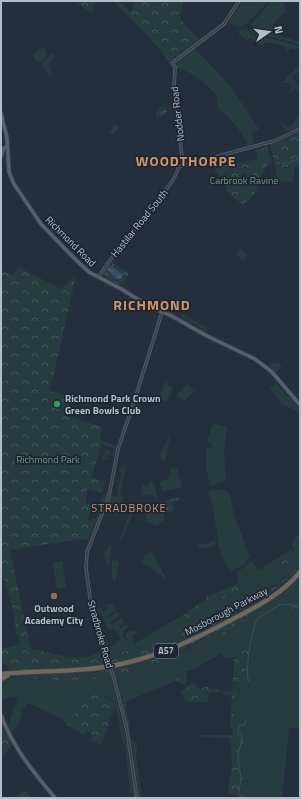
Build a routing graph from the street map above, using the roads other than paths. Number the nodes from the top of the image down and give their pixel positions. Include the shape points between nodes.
1 (239, 1) edge
2 (1, 113) edge
3 (300, 129) edge
4 (7, 148) junction
5 (1, 157) edge
6 (183, 166) junction
7 (98, 278) junction
8 (162, 312) junction
9 (300, 405) edge
10 (300, 572) edge
11 (1, 674) edge
12 (11, 674) junction
13 (1, 679) edge
14 (1, 715) edge
15 (55, 798) edge
16 (137, 798) edge

1 - 6 street, Nodder Road via 224,24 172,63 175,67 174,89
2 - 4 main road, Richmond Road
3 - 6 street via 268,143
4 - 5 main road
4 - 7 main road, Richmond Road via 11,176 23,200 59,243
6 - 7 street, Hastilar Road South via 178,167 174,179 123,242
7 - 8 main road, Richmond Road
8 - 9 main road, Richmond Road via 255,359 272,372
8 - 16 street, Stradbroke Road, bridge via 118,448 109,496 87,552 86,568 93,611 127,730
10 - 12 highway, Mosborough Parkway / A57 via 260,605 160,653 124,664
11 - 12 highway, Mosborough Parkway / A57
12 - 13 highway, Mosborough Parkway / A57
14 - 15 main road via 8,733

